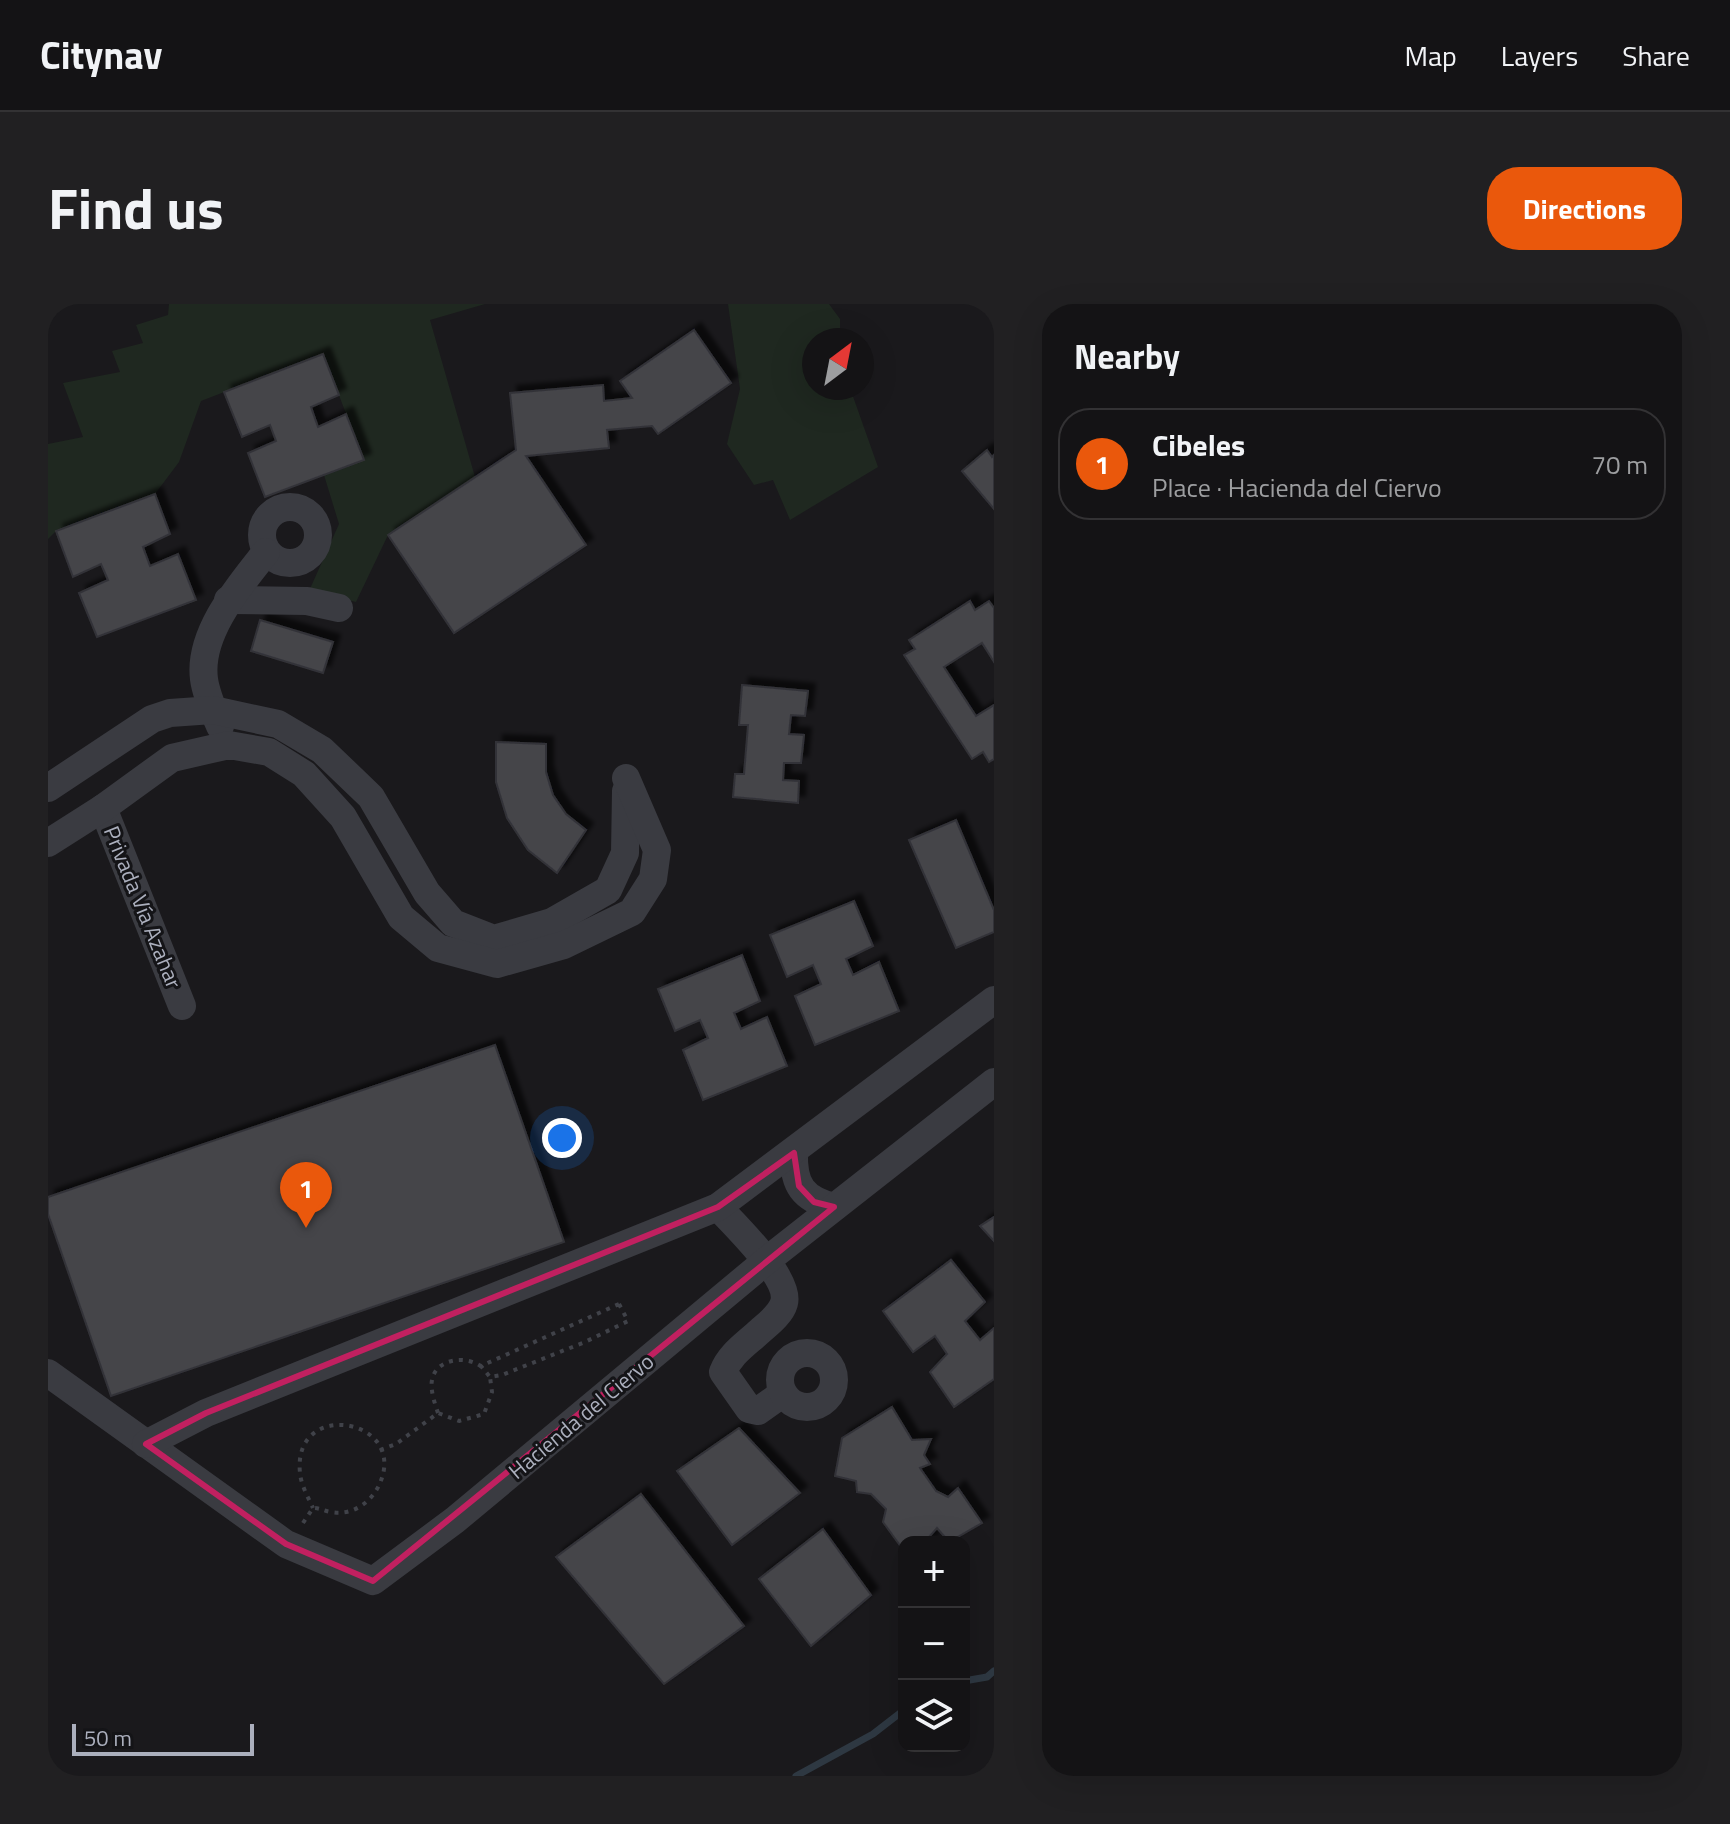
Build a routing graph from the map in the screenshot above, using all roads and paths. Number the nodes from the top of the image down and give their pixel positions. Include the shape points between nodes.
1 (266, 552) dead end
2 (228, 600) junction
3 (339, 608) dead end
4 (213, 710) junction
5 (229, 745) junction
6 (48, 788) edge
7 (103, 808) junction
8 (48, 843) edge
9 (994, 1000) edge
10 (182, 1006) dead end
11 (994, 1082) edge
12 (794, 1153) junction
13 (718, 1207) junction
14 (834, 1207) junction
15 (766, 1261) junction
16 (481, 1366) junction
17 (48, 1373) edge
18 (490, 1377) junction
19 (782, 1394) dead end
20 (438, 1413) junction
21 (146, 1444) junction
22 (380, 1450) junction
23 (313, 1508) junction
24 (286, 1544) junction

1 - 2 street
2 - 3 street via 307,601
2 - 4 street via 207,647 204,678
4 - 5 street
4 - 5 street via 278,724 322,750 371,797 427,893 453,923 494,939 552,922 608,890 625,853 626,778 657,850 653,879 632,912 564,945 497,964 438,948 401,917 343,817 304,774 269,752
4 - 6 street via 152,719
5 - 7 street via 172,758
7 - 8 street
7 - 10 street, Privada Vía Azahar
9 - 12 street
11 - 14 street, Hacienda del Ciervo
12 - 13 street
12 - 14 street via 799,1186 814,1202
13 - 15 street
13 - 21 street via 206,1413
14 - 15 street, Hacienda del Ciervo
15 - 19 street via 785,1291 784,1304 728,1360 723,1372 749,1409 758,1411
15 - 24 street, Hacienda del Ciervo via 455,1520 373,1581
16 - 18 path
16 - 18 path via 619,1304 628,1321
16 - 20 path via 457,1360 435,1371 431,1383
17 - 21 street, Hacienda del Ciervo
18 - 20 path via 492,1392 484,1414 459,1421
20 - 22 path
21 - 24 street, Hacienda del Ciervo
22 - 23 path via 383,1475 369,1501 348,1512
22 - 23 path via 372,1436 353,1426 333,1424 315,1433 299,1464
23 - 24 path

